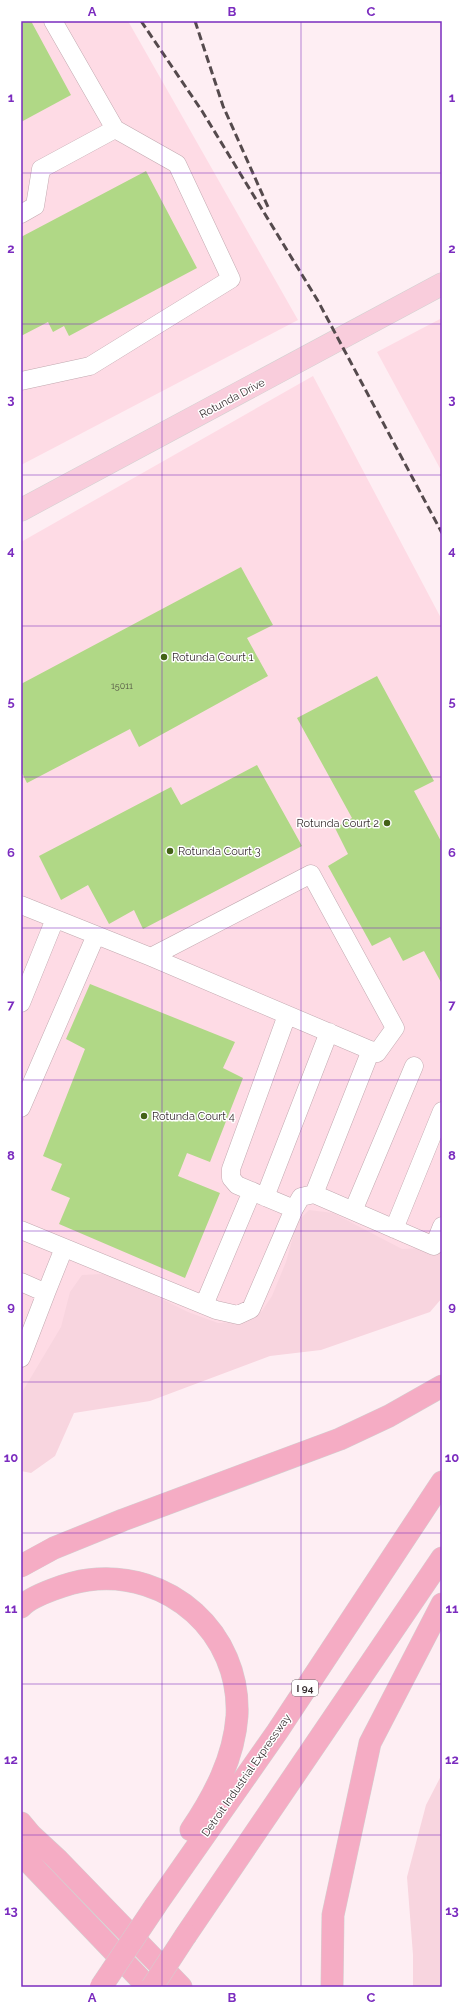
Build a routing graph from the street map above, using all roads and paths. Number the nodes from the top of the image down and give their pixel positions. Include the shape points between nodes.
1 (53, 21) edge
2 (115, 128) junction
3 (21, 214) edge
4 (442, 284) edge
5 (21, 381) edge
6 (21, 510) edge
7 (21, 906) edge
8 (55, 919) junction
9 (96, 935) junction
10 (151, 957) junction
11 (21, 1003) edge
12 (287, 1015) junction
13 (329, 1032) junction
14 (371, 1050) junction
15 (414, 1066) dead end
16 (21, 1108) edge
17 (442, 1111) edge
18 (259, 1194) junction
19 (314, 1194) junction
20 (294, 1209) junction
21 (353, 1211) junction
22 (442, 1226) edge
23 (394, 1229) junction
24 (21, 1230) edge
25 (64, 1248) junction
26 (21, 1283) edge
27 (46, 1293) junction
28 (204, 1305) junction
29 (21, 1358) edge
30 (442, 1386) edge
31 (442, 1482) edge
32 (442, 1558) edge
33 (21, 1566) edge
34 (442, 1604) edge
35 (21, 1607) edge
36 (21, 1823) edge
37 (21, 1854) edge
38 (161, 1899) junction
39 (101, 1987) edge
40 (148, 1987) edge
41 (152, 1987) edge
42 (181, 1987) edge
43 (332, 1987) edge

1 - 2 lane
2 - 3 lane via 41,169 35,206
2 - 5 lane via 177,164 231,279 90,366
4 - 6 main road, Rotunda Drive
7 - 8 lane
8 - 9 lane
8 - 11 lane
9 - 10 lane
9 - 16 lane
10 - 12 lane
10 - 14 lane via 311,874 395,1028 377,1053
12 - 13 lane
12 - 18 lane via 231,1169 231,1178 237,1185
13 - 14 lane
13 - 18 lane
14 - 19 lane
15 - 21 lane
17 - 23 lane
18 - 20 lane
18 - 28 lane
19 - 20 lane via 301,1197
19 - 21 lane
20 - 28 lane via 251,1309 238,1315
21 - 23 lane
22 - 23 lane via 434,1246
24 - 25 lane
25 - 27 lane
25 - 28 lane
26 - 27 lane
27 - 29 lane
30 - 33 highway via 389,1416 340,1439 123,1520 54,1548
31 - 38 highway, Detroit Industrial Expressway / I 94 via 277,1732
32 - 41 highway, bridge
34 - 43 highway via 370,1743 333,1915
35 - 38 highway via 58,1587 80,1580 118,1578 136,1581 163,1590 180,1600 197,1615 220,1645 234,1682 236,1716 233,1741 221,1780 180,1847
36 - 42 highway
37 - 40 highway
38 - 39 highway, Detroit Industrial Expressway / I 94, bridge

